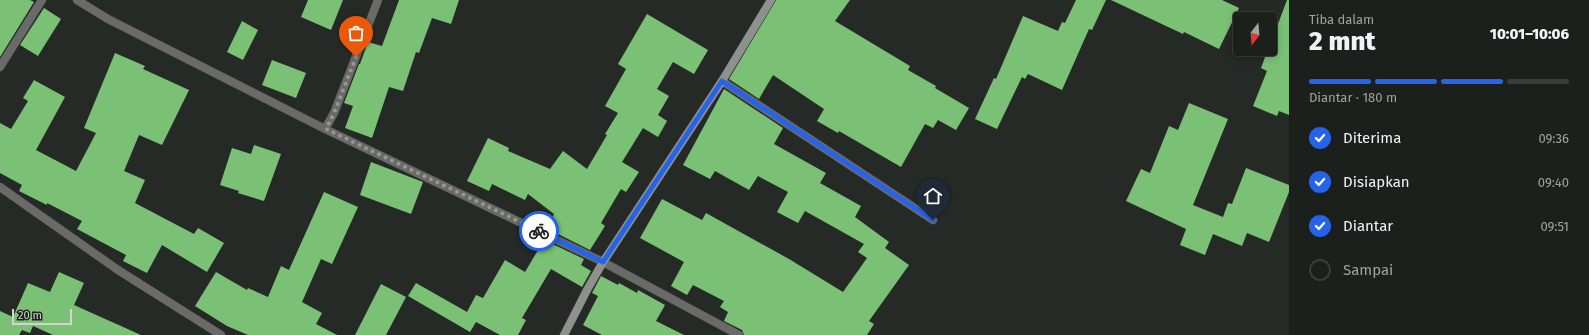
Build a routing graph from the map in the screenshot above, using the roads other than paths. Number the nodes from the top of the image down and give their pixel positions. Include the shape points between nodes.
1 (42, 0) edge
2 (77, 0) edge
3 (378, 0) edge
4 (771, 0) edge
5 (0, 67) edge
6 (722, 81) junction
7 (326, 129) junction
8 (0, 188) edge
9 (933, 220) dead end
10 (603, 262) junction
11 (221, 335) edge
12 (564, 335) edge
13 (739, 335) edge

1 - 5 street
2 - 7 street via 108,19
3 - 7 street
4 - 6 street
6 - 9 street
6 - 10 street
7 - 10 street
8 - 11 street via 118,270
10 - 12 street
10 - 13 street

